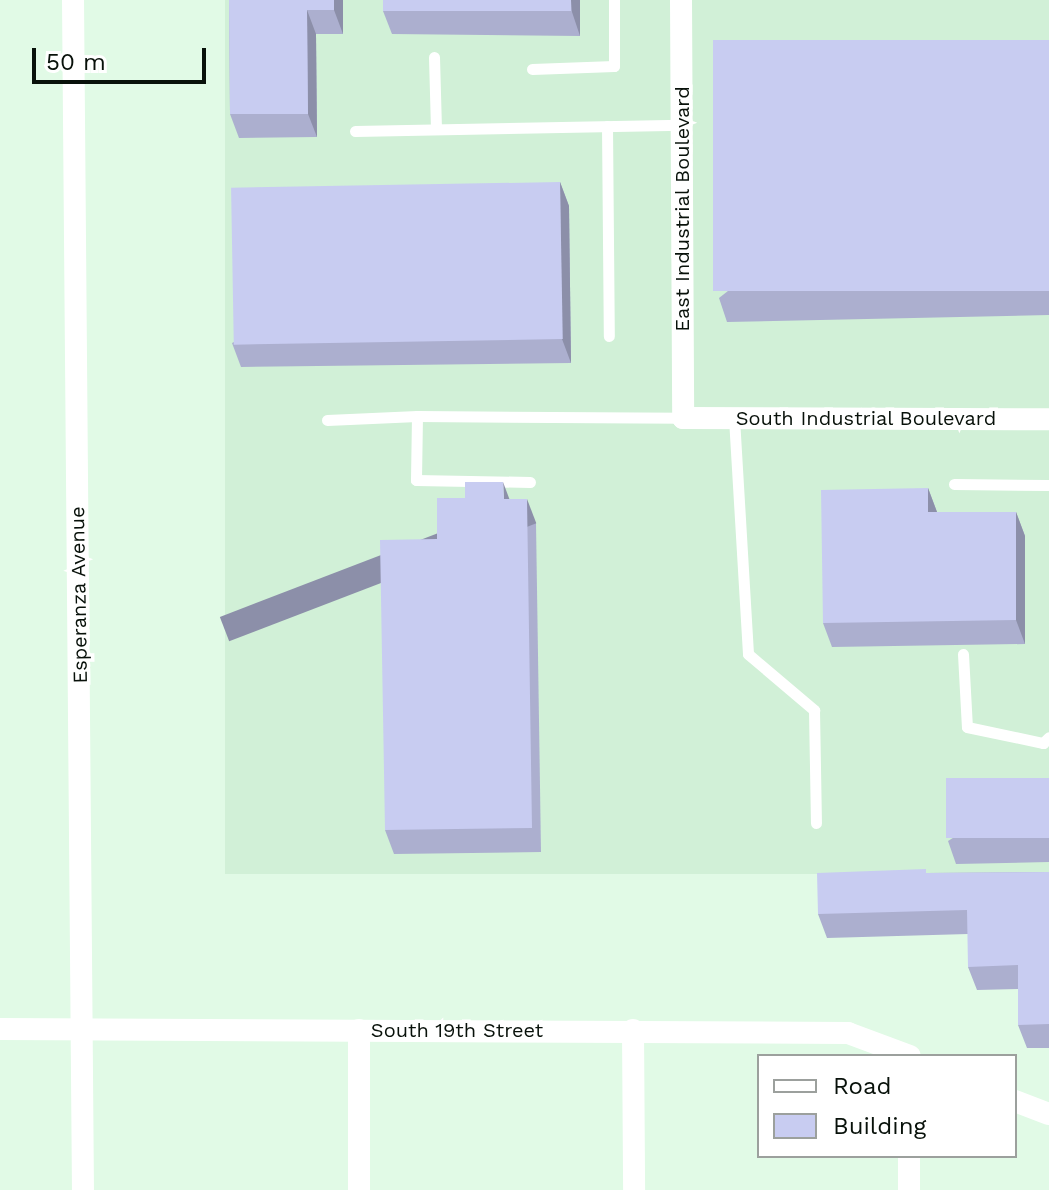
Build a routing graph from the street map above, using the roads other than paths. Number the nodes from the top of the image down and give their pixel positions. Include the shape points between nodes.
1 (73, 0) edge
2 (614, 0) edge
3 (681, 0) edge
4 (434, 57) dead end
5 (532, 69) dead end
6 (682, 125) junction
7 (607, 126) junction
8 (436, 129) junction
9 (355, 131) dead end
10 (609, 336) dead end
11 (417, 416) junction
12 (683, 418) junction
13 (734, 418) junction
14 (1049, 419) edge
15 (327, 420) dead end
16 (530, 482) dead end
17 (954, 484) dead end
18 (1049, 485) edge
19 (963, 654) dead end
20 (1049, 737) edge
21 (816, 823) dead end
22 (0, 1029) edge
23 (83, 1029) junction
24 (359, 1030) junction
25 (633, 1030) junction
26 (904, 1054) edge
27 (1017, 1102) edge
28 (1049, 1114) edge
29 (909, 1158) edge
30 (83, 1190) edge
31 (359, 1190) edge
32 (634, 1190) edge
33 (909, 1190) edge

1 - 23 street, Esperanza Avenue
2 - 5 lane via 614,66
3 - 6 street, East Industrial Boulevard
4 - 8 lane
6 - 7 lane
6 - 12 street, East Industrial Boulevard
7 - 8 lane
7 - 10 lane
8 - 9 lane
11 - 12 lane
11 - 15 lane
11 - 16 lane via 416,480
12 - 13 street, South Industrial Boulevard
13 - 14 street, South Industrial Boulevard
13 - 21 lane via 748,654 814,710
17 - 18 lane
19 - 20 lane via 967,727 1043,743
22 - 23 street, South 19th Street
23 - 24 street, South 19th Street
23 - 30 street, Esperanza Avenue
24 - 25 street, South 19th Street
24 - 31 street
25 - 26 street, South 19th Street via 848,1033
25 - 32 street
27 - 28 street
29 - 33 street

